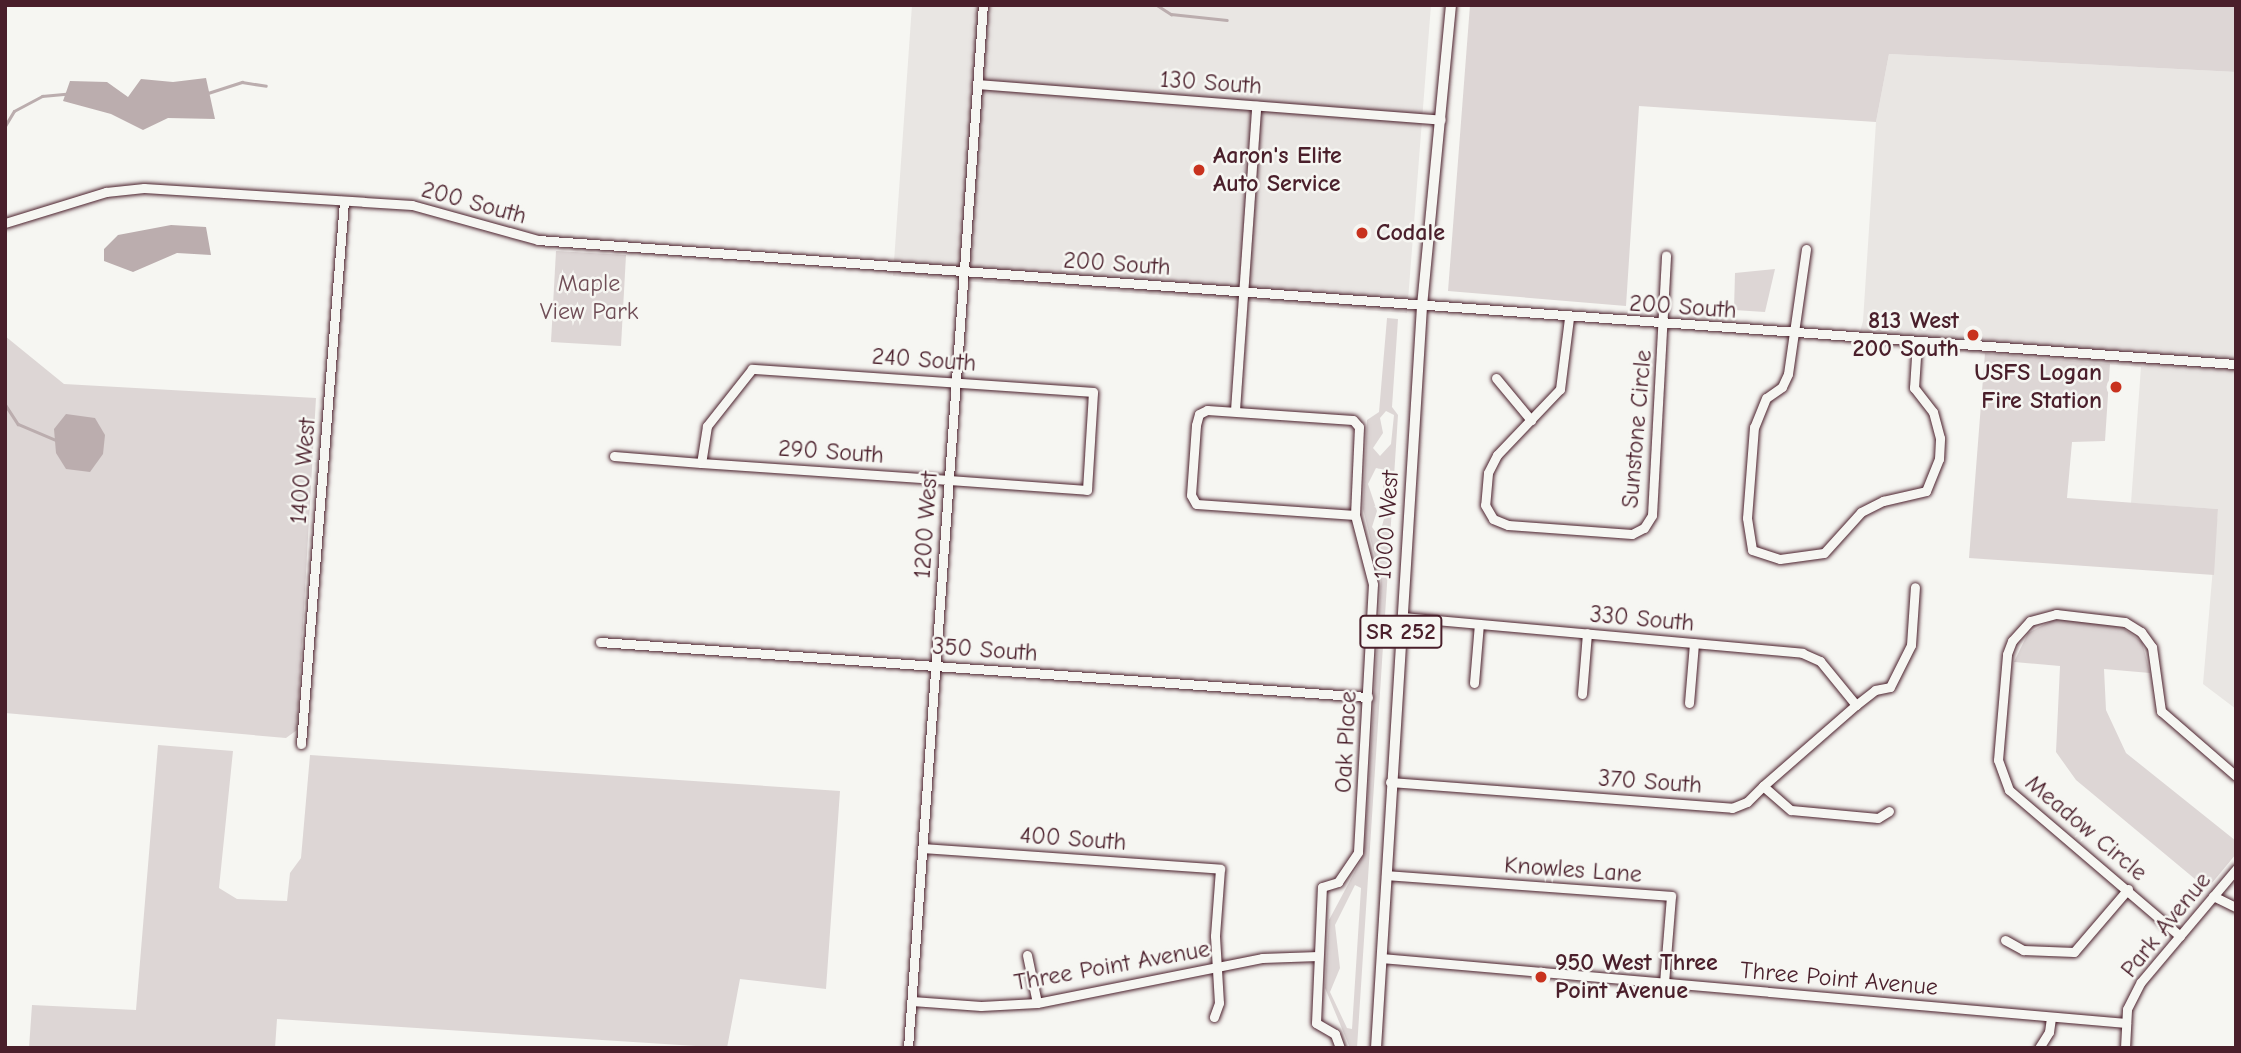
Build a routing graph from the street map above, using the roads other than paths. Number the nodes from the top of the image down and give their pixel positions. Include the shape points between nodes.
1 (983, 5) edge
2 (1451, 5) edge
3 (978, 84) junction
4 (1256, 106) junction
5 (1441, 120) junction
6 (344, 201) junction
7 (5, 223) edge
8 (1806, 249) dead end
9 (1666, 255) dead end
10 (962, 271) junction
11 (1242, 292) junction
12 (1422, 306) junction
13 (1569, 318) junction
14 (1665, 325) junction
15 (1791, 334) junction
16 (1917, 342) junction
17 (2236, 364) edge
18 (1496, 378) dead end
19 (955, 382) junction
20 (1235, 410) junction
21 (1531, 420) junction
22 (614, 456) dead end
23 (701, 463) junction
24 (948, 480) junction
25 (1087, 491) joint
26 (1355, 515) junction
27 (1915, 587) dead end
28 (1402, 617) junction
29 (1479, 624) junction
30 (1587, 633) junction
31 (600, 642) dead end
32 (1694, 643) junction
33 (935, 666) junction
34 (1474, 683) dead end
35 (1582, 694) dead end
36 (1368, 697) junction
37 (1689, 703) dead end
38 (1856, 705) junction
39 (301, 744) dead end
40 (2236, 776) edge
41 (1390, 782) junction
42 (1763, 786) junction
43 (1889, 811) dead end
44 (923, 848) junction
45 (2236, 869) edge
46 (1386, 876) junction
47 (2128, 889) junction
48 (2213, 896) junction
49 (2236, 907) edge
50 (2180, 936) junction
51 (2005, 940) dead end
52 (1027, 955) dead end
53 (1318, 956) junction
54 (1381, 958) junction
55 (1219, 966) junction
56 (1664, 983) junction
57 (912, 1001) junction
58 (1037, 1003) junction
59 (1214, 1017) dead end
60 (2051, 1017) junction
61 (2126, 1023) junction
62 (908, 1048) edge
63 (1340, 1048) edge
64 (1376, 1048) edge
65 (2039, 1048) edge
66 (2125, 1048) edge

1 - 3 street, 1200 West
2 - 5 main road, 1000 West / SR 252
3 - 4 street, 130 South
3 - 10 street, 1200 West
4 - 5 street, 130 South
4 - 11 street
5 - 12 main road, 1000 West / SR 252
6 - 7 street, 200 South via 145,188 106,192
6 - 10 street, 200 South via 412,205 538,240
6 - 39 street, 1400 West
8 - 15 street
9 - 14 street
10 - 11 street, 200 South
10 - 19 street, 1200 West
11 - 12 street, 200 South
11 - 20 street
12 - 13 street, 200 South
12 - 28 main road, 1000 West / SR 252
13 - 14 street, 200 South
13 - 21 street, Sunstone Circle via 1560,389
14 - 15 street, 200 South
14 - 21 street, Sunstone Circle via 1652,515 1644,528 1632,534 1493,519 1485,505 1488,473 1497,455
15 - 16 street, 200 South
15 - 16 street via 1788,374 1782,387 1766,398 1754,427 1746,518 1752,550 1780,559 1824,553 1861,512 1882,501 1926,491 1939,459 1940,438 1933,412 1914,388
16 - 17 street, 200 South
18 - 21 street
19 - 23 street, 240 South via 752,369 707,425
19 - 24 street, 1200 West
19 - 25 street, 240 South via 1093,392
20 - 26 street, Oak Place via 1353,420 1359,427
20 - 26 street, Oak Place via 1199,414 1191,495 1196,504
22 - 23 street, 290 South
23 - 24 street, 290 South
24 - 25 street, 290 South
24 - 33 street, 1200 West
26 - 36 street, Oak Place via 1373,584
27 - 38 street, 370 South via 1908,658 1891,687 1875,691
28 - 29 street, 330 South
28 - 41 main road, 1000 West / SR 252
29 - 30 street, 330 South
29 - 34 street
30 - 32 street, 330 South
30 - 35 street
31 - 33 street, 350 South
32 - 37 street
32 - 38 street, 330 South via 1811,656
33 - 36 street, 350 South
33 - 44 street, 1200 West
36 - 53 street, Oak Place via 1358,852 1338,882 1322,887
38 - 42 street, 370 South
40 - 47 street, Meadow Circle via 2161,711 2152,648 2141,632 2106,617 2056,614 2021,629 2007,654 1998,760 2002,777 2020,801
41 - 42 street, 370 South via 1732,808 1747,802
41 - 46 main road, 1000 West / SR 252
42 - 43 street via 1791,810 1878,818
44 - 55 street, 400 South via 1220,869 1215,936
44 - 57 street, 1200 West
45 - 48 street, Park Avenue
46 - 54 main road, 1000 West / SR 252
46 - 56 street, Knowles Lane via 1671,896
47 - 50 street, Meadow Circle
47 - 51 street via 2074,952 2023,950
48 - 49 street
48 - 50 street, Park Avenue
50 - 61 street, Park Avenue via 2141,982 2127,1009
52 - 58 street
53 - 55 street, Three Point Avenue via 1262,958
53 - 63 street via 1316,1023 1335,1034
54 - 56 street, Three Point Avenue
54 - 64 main road, 1000 West / SR 252
55 - 58 street, Three Point Avenue
55 - 59 street via 1220,1003
56 - 60 street, Three Point Avenue
57 - 58 street, Three Point Avenue via 981,1006
57 - 62 street, 1200 West
60 - 61 street, Three Point Avenue
60 - 65 street via 2049,1032
61 - 66 street, Park Avenue

